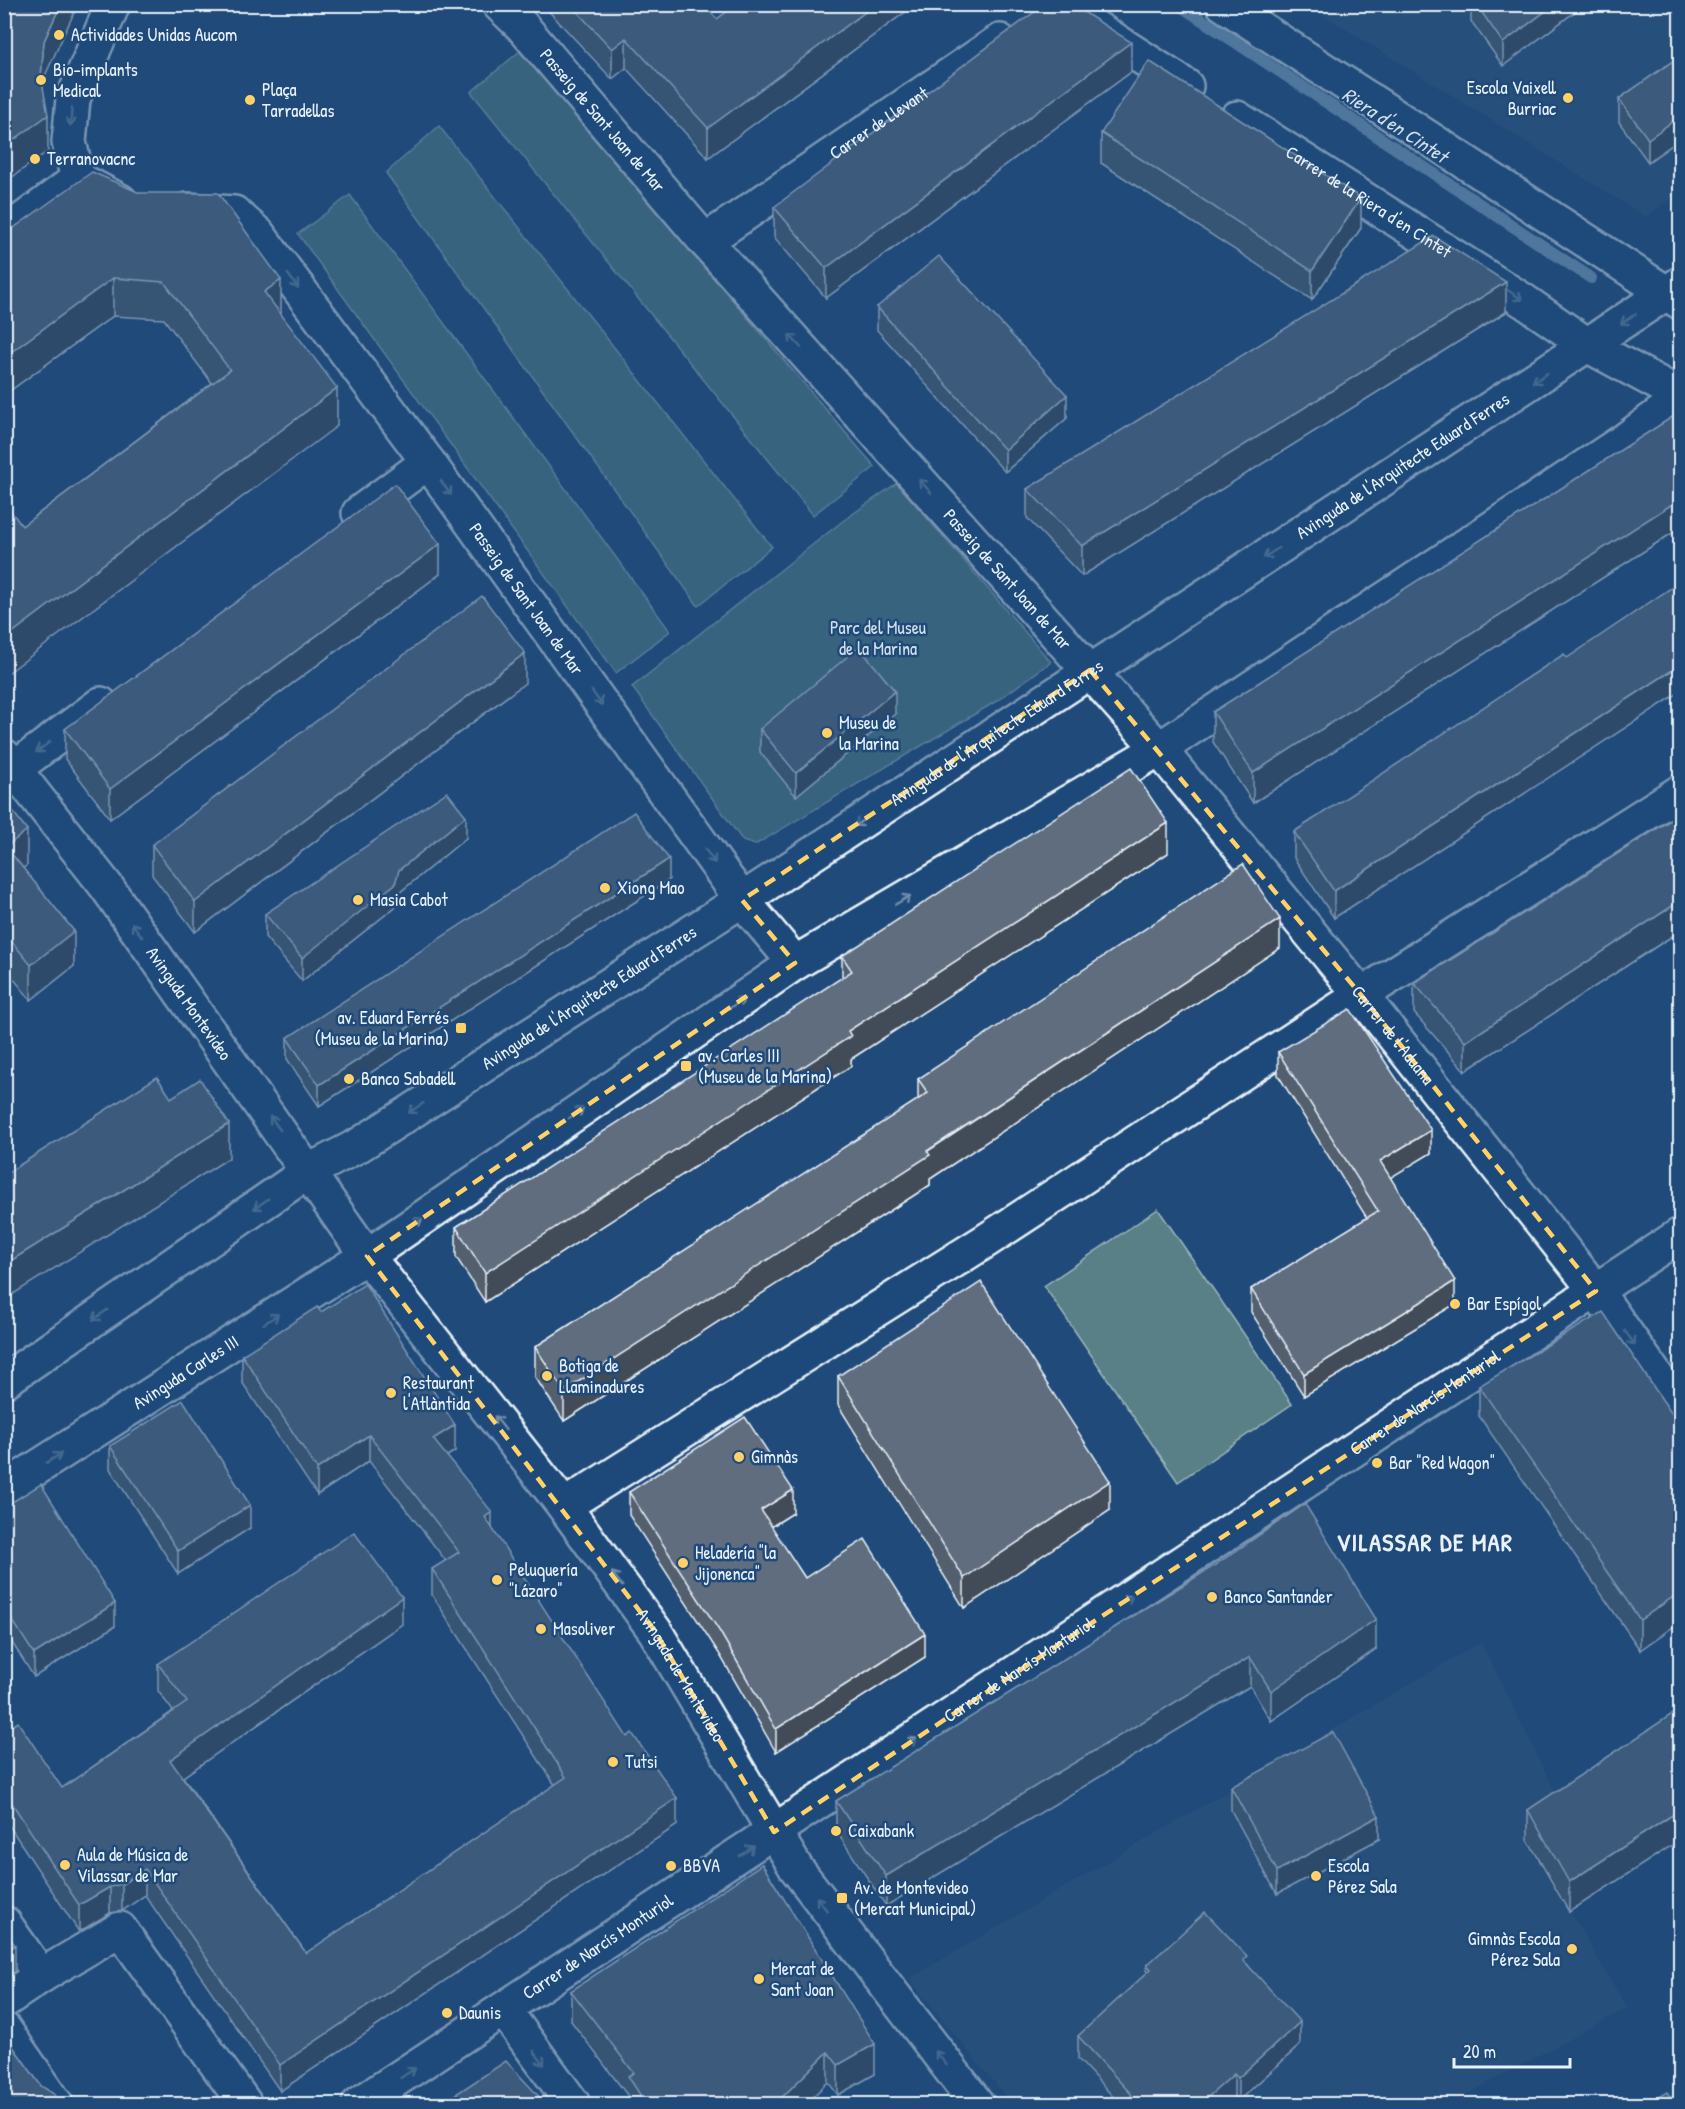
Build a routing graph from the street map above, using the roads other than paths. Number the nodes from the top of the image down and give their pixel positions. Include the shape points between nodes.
1 (1223, 4) edge
2 (124, 8) edge
3 (1043, 13) edge
4 (511, 15) edge
5 (78, 179) junction
6 (4, 234) edge
7 (705, 241) junction
8 (1676, 293) edge
9 (1589, 346) junction
10 (1680, 397) edge
11 (428, 462) junction
12 (332, 533) edge
13 (1090, 670) junction
14 (129, 683) edge
15 (1159, 750) junction
16 (9, 762) edge
17 (1680, 792) edge
18 (742, 900) junction
19 (795, 963) junction
20 (1361, 995) junction
21 (309, 1171) junction
22 (1680, 1235) edge
23 (367, 1256) junction
24 (1596, 1291) junction
25 (4, 1381) edge
26 (1680, 1410) edge
27 (4, 1490) edge
28 (564, 1506) junction
29 (774, 1832) junction
30 (4, 1923) edge
31 (41, 1976) junction
32 (4, 2001) edge
33 (505, 2011) junction
34 (4, 2029) edge
35 (56, 2104) edge
36 (245, 2104) edge
37 (359, 2104) edge
38 (573, 2104) edge
39 (976, 2104) edge

1 - 8 street via 1638,273
2 -> 5 street via 73,99 69,142
3 - 7 street, Carrer de Llevant
3 -> 9 street, Carrer de la Riera d'en Cintet via 1524,301
4 - 7 street, Passeig de Sant Joan de Mar
5 - 6 street
5 -> 11 street, Passeig de Sant Joan de Mar via 139,211 202,209 234,213 258,234
13 -> 7 street, Passeig de Sant Joan de Mar
8 -> 9 street, Avinguda de l'Arquitecte Eduard Ferres
9 - 10 street, Carrer de la Riera d'en Cintet
9 -> 13 street, Avinguda de l'Arquitecte Eduard Ferres
10 - 15 street via 1625,440
11 - 12 street
11 -> 18 street, Passeig de Sant Joan de Mar
13 - 15 street, Carrer de l'Aduana
13 -> 18 street, Avinguda de l'Arquitecte Eduard Ferres
14 -> 16 street
19 -> 15 street
15 - 20 street, Carrer de l'Aduana
21 -> 16 street, Avinguda Montevideo via 106,886
17 - 20 street
18 - 19 street, Passeig de Sant Joan de Mar
18 -> 21 street, Avinguda de l'Arquitecte Eduard Ferres via 359,1145
23 -> 19 street
20 - 24 street, Carrer de l'Aduana
20 - 28 street via 987,1240
21 - 23 street, Avinguda Montevideo
21 -> 25 street
22 - 24 street, Carrer de Narcís Monturiol
27 -> 23 street, Avinguda Carles III
28 -> 23 street, Avinguda de Montevideo
24 -> 26 street, Carrer de l'Aduana
29 -> 24 street, Carrer de Narcís Monturiol
29 -> 28 street, Avinguda de Montevideo via 655,1631
33 -> 29 street, Carrer de Narcís Monturiol
39 -> 29 street, Avinguda de Montevideo via 815,1894
30 - 31 street
31 - 32 street
31 - 36 street via 120,1929
37 -> 33 street, Carrer de Narcís Monturiol
33 -> 38 street
34 - 35 street

